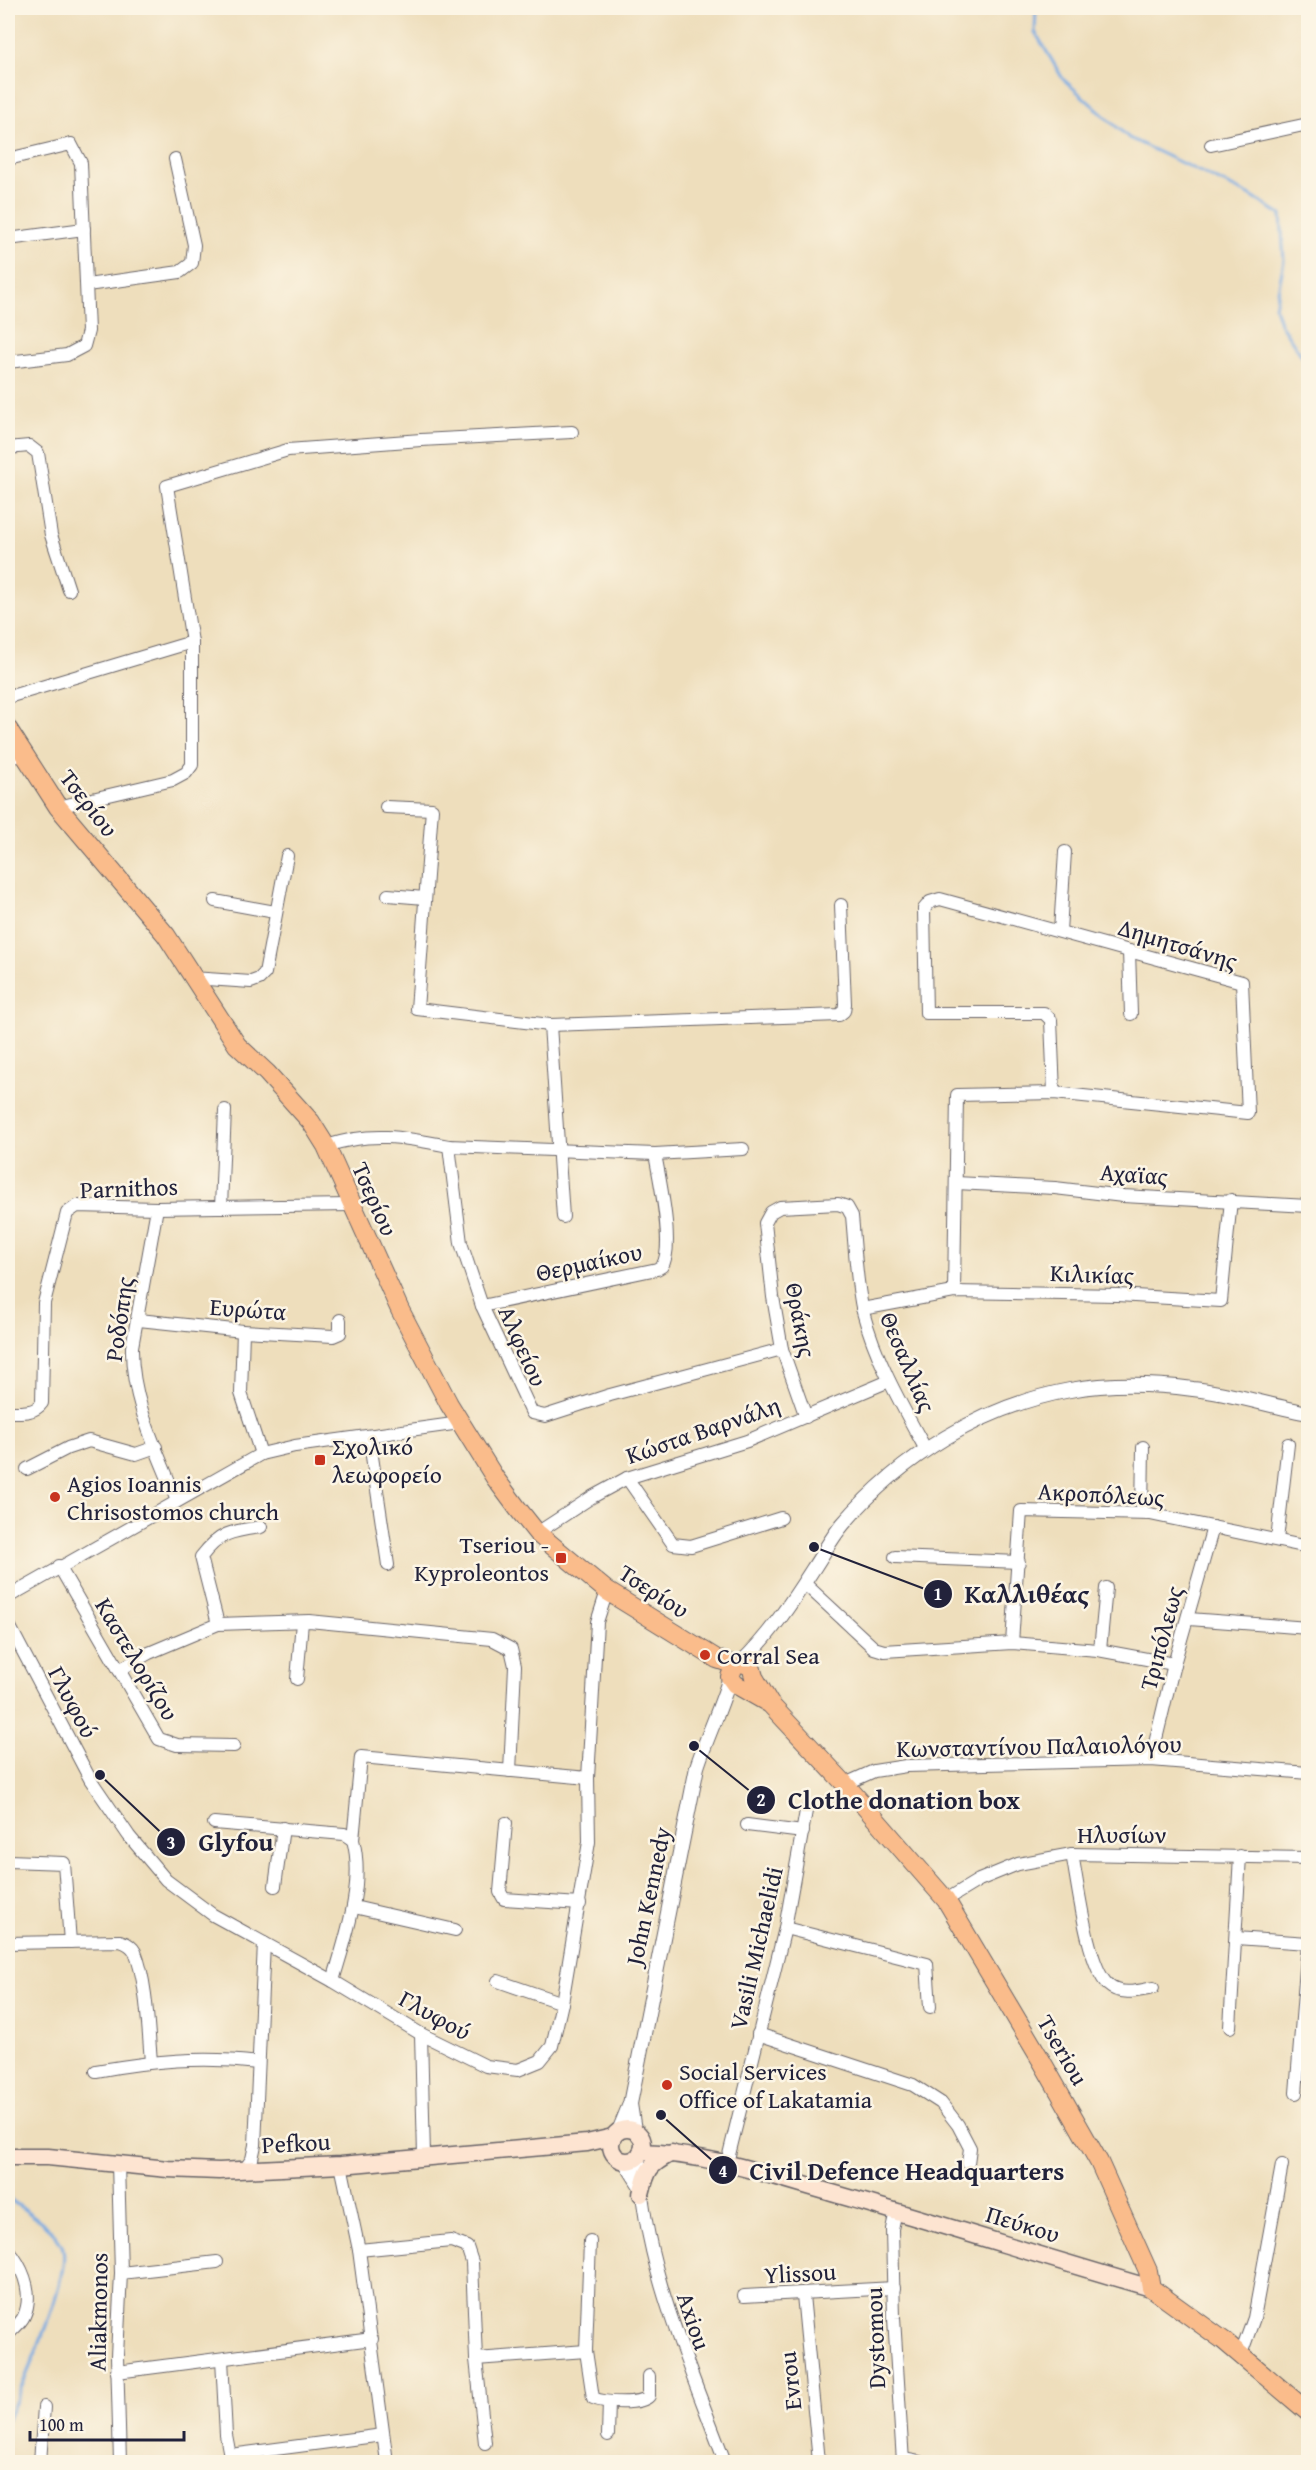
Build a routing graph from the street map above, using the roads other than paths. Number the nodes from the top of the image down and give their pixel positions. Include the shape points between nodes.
1 (1308, 124) edge
2 (1210, 145) dead end
3 (8, 159) edge
4 (175, 159) dead end
5 (84, 229) junction
6 (8, 240) edge
7 (87, 285) junction
8 (8, 362) edge
9 (572, 432) dead end
10 (8, 448) edge
11 (69, 590) dead end
12 (192, 642) junction
13 (8, 697) edge
14 (8, 729) edge
15 (15, 756) edge
16 (58, 807) junction
17 (386, 807) dead end
18 (1065, 852) dead end
19 (287, 856) dead end
20 (388, 895) dead end
21 (426, 898) junction
22 (215, 901) dead end
23 (841, 904) dead end
24 (275, 912) junction
25 (1060, 931) junction
26 (1129, 951) junction
27 (192, 978) junction
28 (1131, 1014) dead end
29 (550, 1025) junction
30 (1054, 1093) junction
31 (225, 1110) dead end
32 (326, 1146) junction
33 (449, 1146) junction
34 (743, 1149) dead end
35 (557, 1150) junction
36 (655, 1154) junction
37 (956, 1183) junction
38 (1231, 1200) junction
39 (351, 1205) junction
40 (1308, 1206) edge
41 (221, 1207) junction
42 (157, 1208) junction
43 (563, 1217) dead end
44 (766, 1230) joint
45 (954, 1292) junction
46 (482, 1306) junction
47 (862, 1309) junction
48 (139, 1320) junction
49 (340, 1320) dead end
50 (243, 1331) junction
51 (782, 1349) junction
52 (889, 1381) junction
53 (8, 1412) edge
54 (1308, 1413) edge
55 (806, 1417) junction
56 (460, 1423) junction
57 (369, 1436) junction
58 (1288, 1444) dead end
59 (156, 1447) junction
60 (1143, 1447) dead end
61 (926, 1450) junction
62 (261, 1454) junction
63 (27, 1469) dead end
64 (627, 1478) junction
65 (177, 1501) junction
66 (1142, 1513) junction
67 (781, 1518) dead end
68 (261, 1527) dead end
69 (1214, 1527) junction
70 (537, 1533) junction
71 (1277, 1540) junction
72 (1308, 1547) edge
73 (896, 1557) dead end
74 (1019, 1562) junction
75 (388, 1565) dead end
76 (59, 1566) junction
77 (804, 1583) junction
78 (1106, 1588) dead end
79 (607, 1591) junction
80 (8, 1597) edge
81 (1189, 1619) junction
82 (302, 1622) junction
83 (8, 1623) edge
84 (218, 1624) junction
85 (1308, 1628) edge
86 (1012, 1643) junction
87 (1100, 1650) junction
88 (717, 1659) joint
89 (1174, 1664) junction
90 (119, 1670) junction
91 (740, 1675) junction
92 (297, 1679) dead end
93 (234, 1746) dead end
94 (1151, 1760) junction
95 (510, 1771) junction
96 (1308, 1773) edge
97 (588, 1778) junction
98 (845, 1784) junction
99 (806, 1811) dead end
100 (214, 1823) dead end
101 (506, 1823) dead end
102 (747, 1825) dead end
103 (283, 1828) junction
104 (803, 1832) junction
105 (353, 1840) junction
106 (1072, 1854) junction
107 (1240, 1856) junction
108 (1308, 1858) edge
109 (8, 1861) edge
110 (275, 1886) dead end
111 (946, 1900) junction
112 (580, 1904) junction
113 (354, 1906) junction
114 (785, 1928) junction
115 (455, 1930) dead end
116 (1236, 1938) junction
117 (70, 1942) junction
118 (8, 1943) edge
119 (264, 1943) junction
120 (1308, 1943) edge
121 (333, 1981) junction
122 (498, 1981) dead end
123 (1153, 1988) dead end
124 (562, 2003) junction
125 (930, 2007) dead end
126 (1230, 2027) dead end
127 (422, 2034) junction
128 (758, 2034) junction
129 (151, 2061) junction
130 (258, 2063) junction
131 (96, 2071) dead end
132 (1296, 2093) dead end
133 (255, 2145) junction
134 (628, 2145) junction
135 (672, 2153) junction
136 (424, 2156) junction
137 (8, 2157) edge
138 (118, 2163) junction
139 (727, 2163) junction
140 (968, 2163) dead end
141 (341, 2165) junction
142 (1282, 2165) dead end
143 (268, 2167) junction
144 (245, 2169) junction
145 (641, 2191) junction
146 (896, 2211) junction
147 (590, 2241) dead end
148 (359, 2250) junction
149 (14, 2256) dead end
150 (217, 2262) dead end
151 (121, 2273) junction
152 (894, 2288) junction
153 (1150, 2288) junction
154 (803, 2295) junction
155 (744, 2296) dead end
156 (8, 2334) edge
157 (372, 2339) junction
158 (586, 2350) junction
159 (1240, 2354) junction
160 (222, 2359) junction
161 (476, 2359) junction
162 (117, 2372) junction
163 (649, 2376) dead end
164 (609, 2402) junction
165 (44, 2407) dead end
166 (1308, 2412) edge
167 (382, 2435) junction
168 (608, 2435) dead end
169 (485, 2443) dead end
170 (230, 2459) edge
171 (903, 2461) edge
172 (40, 2463) edge
173 (120, 2463) edge
174 (387, 2463) edge
175 (725, 2463) edge
176 (819, 2463) edge
177 (919, 2463) edge

1 - 2 street
3 - 5 street via 71,144 81,163
4 - 7 street via 194,245 192,263 180,272
5 - 6 street
5 - 7 street
7 - 8 street via 88,331 84,346 67,355
9 - 12 street via 288,450 167,486
10 - 11 street via 29,446 38,453 51,535
12 - 13 street
12 - 16 street via 192,765 186,773 173,780
14 - 15 main road, Τσερίου
15 - 16 main road, Τσερίου
16 - 27 main road, Τσερίου via 166,935
17 - 21 street via 432,809
18 - 25 street
19 - 24 street
20 - 21 street
21 - 29 street via 417,1009
22 - 24 street
23 - 29 street via 845,1004 839,1015
24 - 27 street via 265,973 259,979 250,982
25 - 26 street, Δημητσάνης
25 - 30 street, Δημητσάνης via 940,899 924,909 926,1013 1044,1013 1051,1020
26 - 28 street
26 - 30 street, Δημητσάνης via 1242,982 1248,1113
27 - 32 main road, Τσερίου via 237,1045 311,1122
29 - 35 street
30 - 37 street via 957,1095
31 - 41 street
32 - 33 street via 370,1136
32 - 39 main road, Τσερίου
33 - 35 street
33 - 46 street, Αλφείου via 461,1243
34 - 36 street
35 - 36 street
35 - 43 street
36 - 46 street, Θερμαίκου via 665,1214 666,1255 662,1266
37 - 38 street, Αχαϊας
37 - 45 street
38 - 40 street, Αχαϊας
38 - 45 street, Κιλικίας via 1221,1301
39 - 41 street, Parnithos
39 - 56 main road, Τσερίου via 400,1310
41 - 42 street, Parnithos
42 - 48 street, Ροδόπης
42 - 53 street, Parnithos via 77,1206 68,1213 44,1303 42,1403 28,1412
44 - 47 street, Θεσαλλίας via 767,1217 780,1207 847,1207 852,1216
44 - 51 street, Θράκης
45 - 47 street, Κιλικίας
46 - 51 street, Αλφείου via 526,1405 539,1416
47 - 52 street, Θεσαλλίας
48 - 50 street, Ευρώτα
48 - 59 street, Ροδόπης via 132,1347 135,1389
49 - 50 street, Ευρώτα via 340,1333 333,1336
50 - 62 street via 241,1393
51 - 55 street, Θράκης
52 - 55 street, Κώστα Βαρνάλη
52 - 61 street, Θεσαλλίας
54 - 61 street via 1194,1389 1140,1384 1073,1389 1034,1398 976,1421
55 - 64 street, Κώστα Βαρνάλη via 747,1441
56 - 57 street
56 - 70 main road, Τσερίου
57 - 62 street
57 - 75 street
58 - 71 street
59 - 63 street via 136,1454 89,1441
59 - 65 street, Ροδόπης
60 - 66 street
61 - 77 street via 876,1488 842,1525
62 - 65 street
64 - 67 street via 673,1544 691,1546
64 - 70 street, Κώστα Βαρνάλη
65 - 76 street
66 - 69 street, Ακροπόλεως
66 - 74 street, Ακροπόλεως via 1021,1511
68 - 84 street via 220,1536 201,1557
69 - 71 street, Ακροπόλεως
69 - 81 street, Τριπόλεως
70 - 79 main road, Τσερίου
71 - 72 street, Ακροπόλεως
73 - 74 street
74 - 86 street, Ακροπόλεως
76 - 80 street
76 - 90 street, Καστελορίζου
77 - 86 street via 874,1648 884,1651
77 - 91 street, John Kennedy
78 - 87 street
79 - 88 main road, Τσερίου
79 - 97 street, Γλυφού via 597,1622
81 - 85 street
81 - 89 street, Τριπόλεως
82 - 84 street
82 - 92 street
82 - 95 street via 492,1639 511,1649 515,1666
83 - 119 street, Γλυφού via 90,1779 129,1836 166,1880 201,1908
84 - 90 street
86 - 87 street
87 - 89 street
88 - 91 main road, Tseriou
89 - 94 street, Τριπόλεως
90 - 93 street, Καστελορίζου via 159,1739 177,1745
91 - 98 main road, Tseriou
91 - 134 street, John Kennedy via 710,1727 697,1767 630,2104
94 - 96 street, Κωνσταντίνου Παλαιολόγου
94 - 98 street, Κωνσταντίνου Παλαιολόγου via 906,1767 874,1771
95 - 97 street
95 - 105 street via 361,1757
97 - 112 street, Γλυφού via 589,1842
98 - 111 main road, Tseriou
99 - 104 street, Vasili Michaelidi
100 - 103 street
101 - 112 street via 500,1892 504,1899
102 - 104 street
103 - 105 street via 344,1834
103 - 110 street
104 - 114 street, Vasili Michaelidi
105 - 113 street
106 - 107 street, Ηλυσίων
106 - 111 street, Ηλυσίων via 1018,1864 979,1880
106 - 123 street via 1092,1958 1108,1985 1126,1993
107 - 108 street, Ηλυσίων
107 - 116 street
109 - 117 street via 64,1863
111 - 153 main road, Tseriou via 1099,2162 1148,2271
112 - 124 street, Γλυφού
113 - 115 street
113 - 121 street
114 - 125 street via 927,1964
114 - 128 street, Vasili Michaelidi
116 - 120 street
116 - 126 street
117 - 118 street
117 - 129 street via 120,1941 134,1951 144,1994
119 - 121 street, Γλυφού
119 - 130 street
120 - 132 street
121 - 127 street, Γλυφού
122 - 124 street
124 - 127 street, Γλυφού via 552,2046 540,2061 518,2070 486,2066
127 - 136 street
128 - 139 street, Vasili Michaelidi
128 - 140 street via 913,2085 941,2103 958,2125 969,2148
129 - 130 street via 226,2059
129 - 131 street
130 - 133 street
133 - 143 street
133 - 144 street
134 - 135 main road, Pefkou
134 - 136 main road, Pefkou via 587,2143
134 - 145 street, Axiou
135 - 139 main road, Πεύκου
135 - 145 main road via 646,2172
136 - 141 main road, Pefkou
137 - 138 main road, Pefkou
138 - 144 main road, Pefkou via 168,2169
138 - 151 street, Aliakmonos
139 - 146 main road, Πεύκου
141 - 143 main road, Pefkou
141 - 148 street
142 - 159 street via 1254,2318
143 - 144 main road, Pefkou
145 - 175 street, Axiou via 661,2289
146 - 152 street, Dystomou via 892,2229
146 - 153 main road, Πεύκου
147 - 158 street
148 - 157 street
148 - 161 street via 451,2241 467,2247 472,2262
149 - 156 street via 24,2271 28,2301 23,2318
150 - 151 street
151 - 162 street, Aliakmonos
152 - 154 street, Ylissou
152 - 171 street, Dystomou
153 - 159 main road
154 - 155 street, Ylissou
154 - 176 street, Evrou
157 - 160 street
157 - 167 street
158 - 161 street
158 - 164 street via 593,2398
159 - 166 main road
160 - 162 street
160 - 170 street
161 - 169 street
162 - 173 street, Aliakmonos
163 - 164 street via 646,2400
164 - 168 street
165 - 172 street
167 - 170 street
167 - 174 street
171 - 177 street

